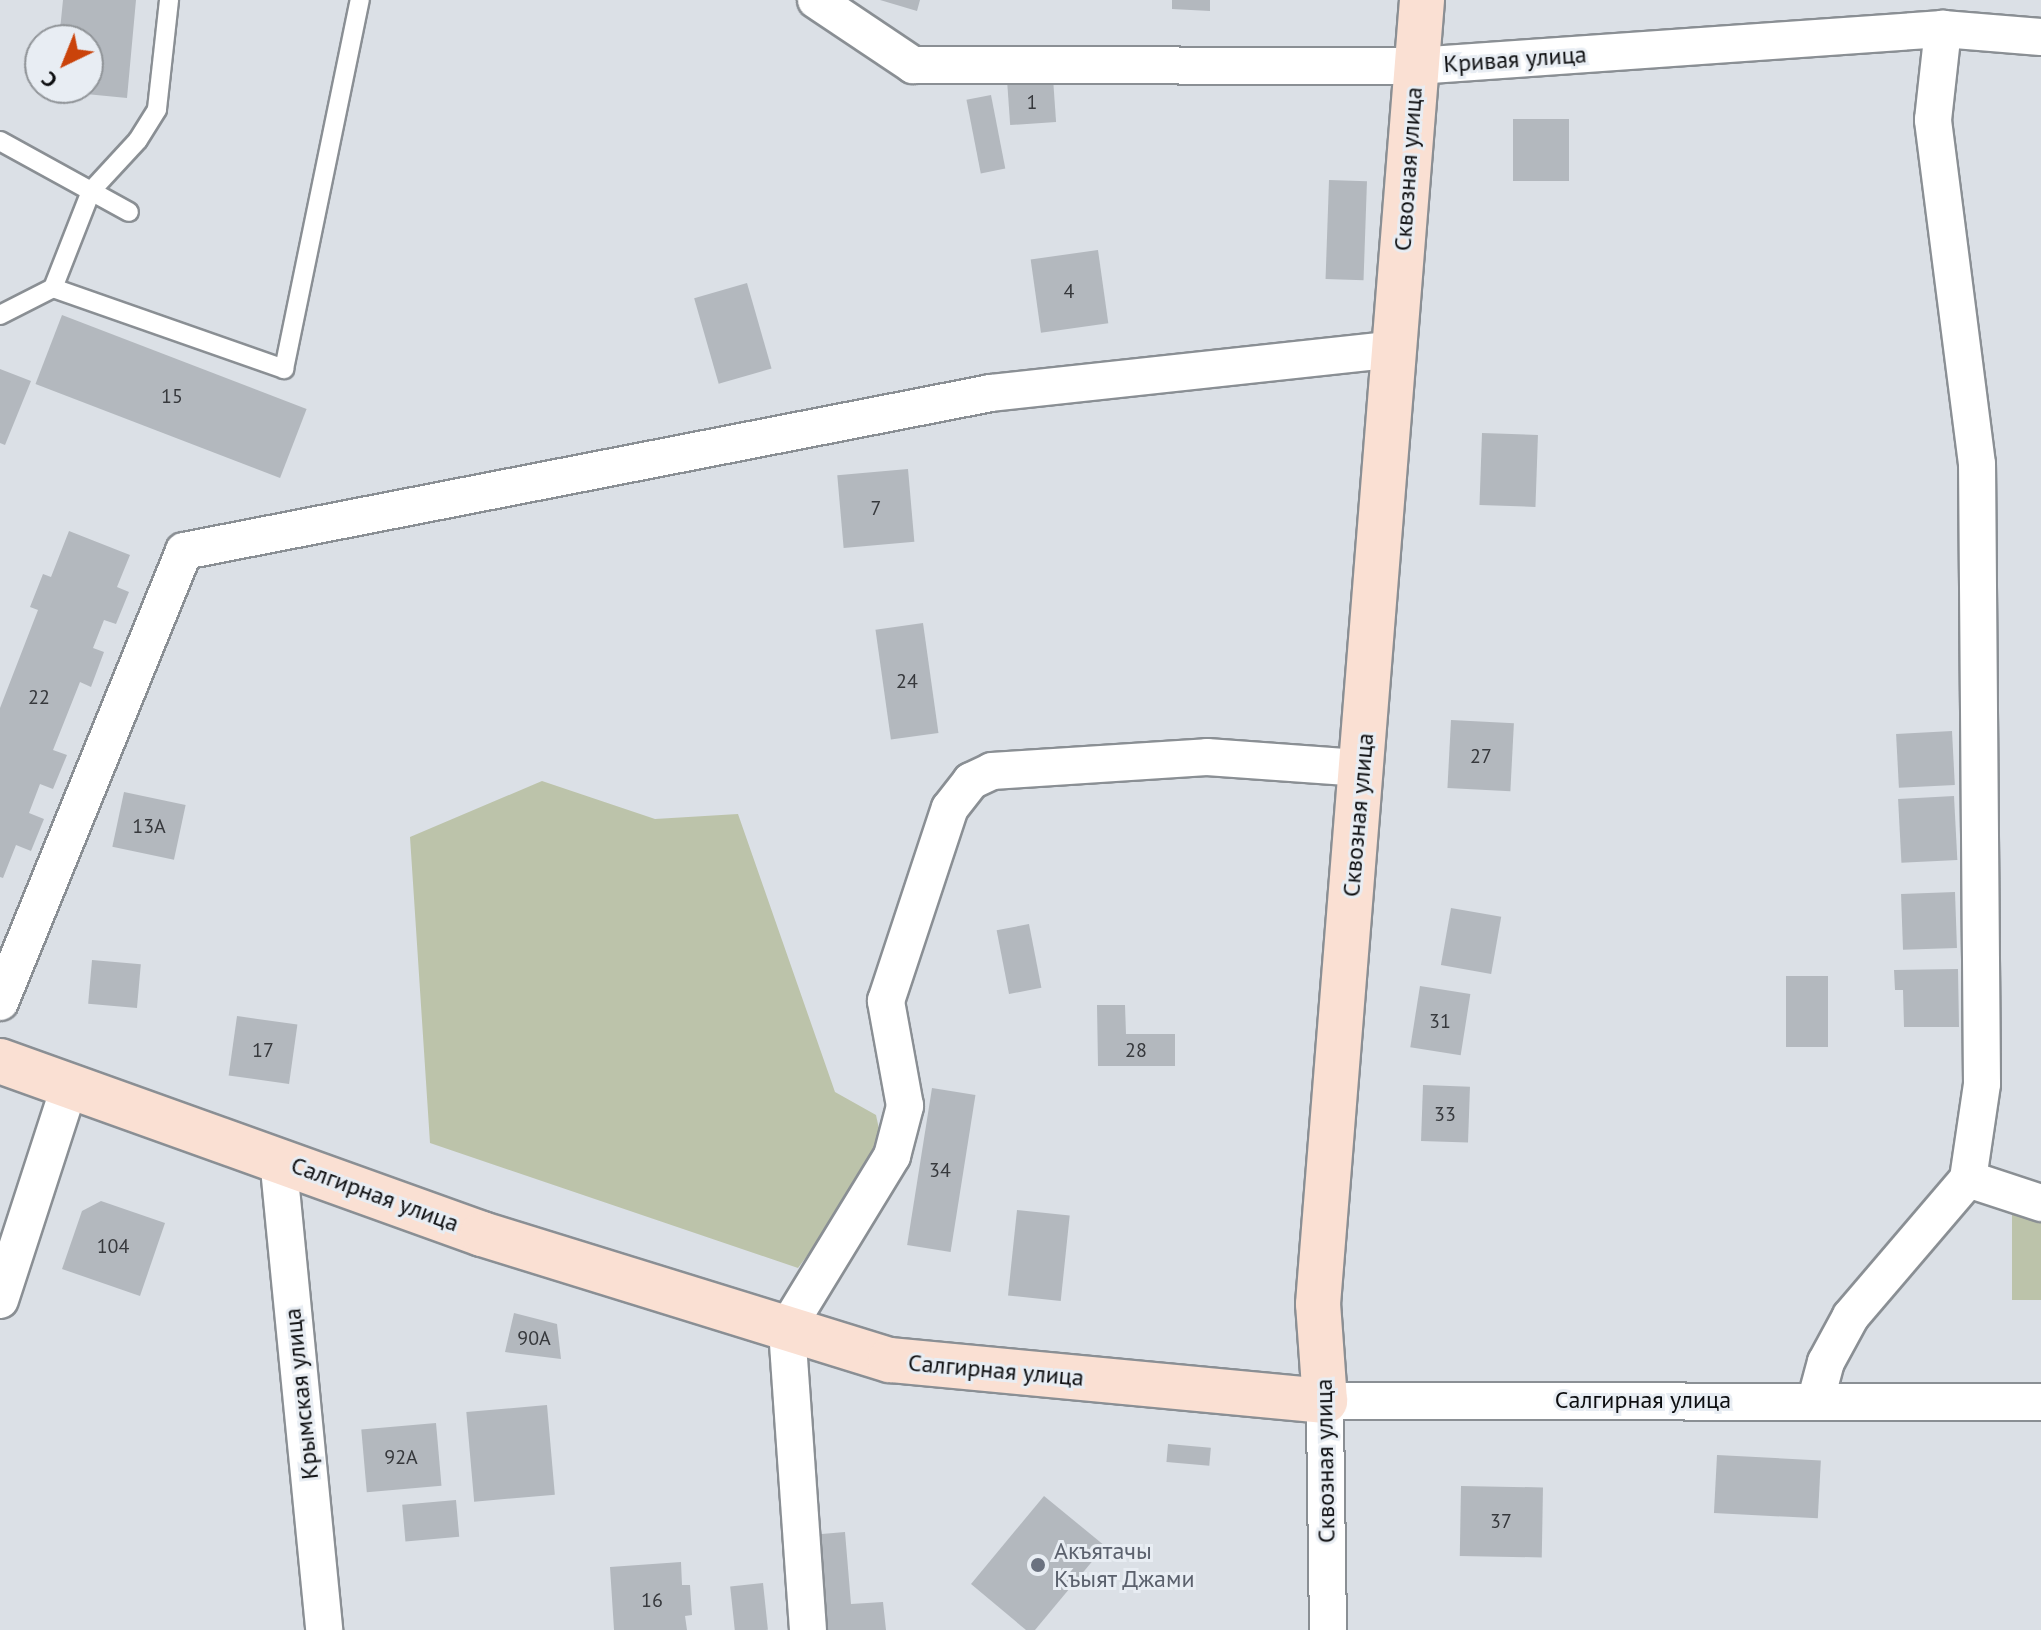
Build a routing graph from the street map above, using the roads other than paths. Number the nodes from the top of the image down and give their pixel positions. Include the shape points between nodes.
1 (169, 0) edge
2 (360, 0) edge
3 (816, 0) edge
4 (1422, 0) edge
5 (1943, 29) junction
6 (2041, 37) edge
7 (1416, 66) junction
8 (0, 141) edge
9 (91, 191) junction
10 (129, 212) dead end
11 (53, 288) junction
12 (0, 315) edge
13 (1394, 349) junction
14 (1362, 768) junction
15 (0, 1002) edge
16 (0, 1061) edge
17 (70, 1085) junction
18 (278, 1158) junction
19 (1968, 1179) junction
20 (2041, 1203) edge
21 (0, 1300) edge
22 (787, 1328) junction
23 (1816, 1399) junction
24 (1325, 1401) junction
25 (2041, 1402) edge
26 (324, 1630) edge
27 (808, 1630) edge
28 (1328, 1630) edge

1 - 9 lane via 157,109 138,140
2 - 11 lane via 284,369
3 - 7 street, Кривая улица via 913,65
4 - 7 main road, Сквозная улица
5 - 6 street, Кривая улица
5 - 7 street, Кривая улица
5 - 19 street via 1933,120 1977,464 1982,1084
7 - 13 main road, Сквозная улица
8 - 9 lane
9 - 10 lane
9 - 11 lane
11 - 12 lane
13 - 14 main road, Сквозная улица
13 - 15 street via 991,393 184,551
14 - 22 street via 1207,757 992,771 971,781 950,808 886,1001 905,1106 892,1156
14 - 24 main road, Сквозная улица via 1318,1304
16 - 17 main road, Салгирная улица
17 - 18 main road, Салгирная улица
17 - 21 street
18 - 22 main road, Салгирная улица via 482,1234
18 - 26 street, Крымская улица
19 - 20 street
19 - 23 street via 1851,1316 1826,1362
22 - 24 main road, Салгирная улица via 890,1360
22 - 27 street
23 - 24 street, Салгирная улица
23 - 25 street, Салгирная улица
24 - 28 street, Сквозная улица

